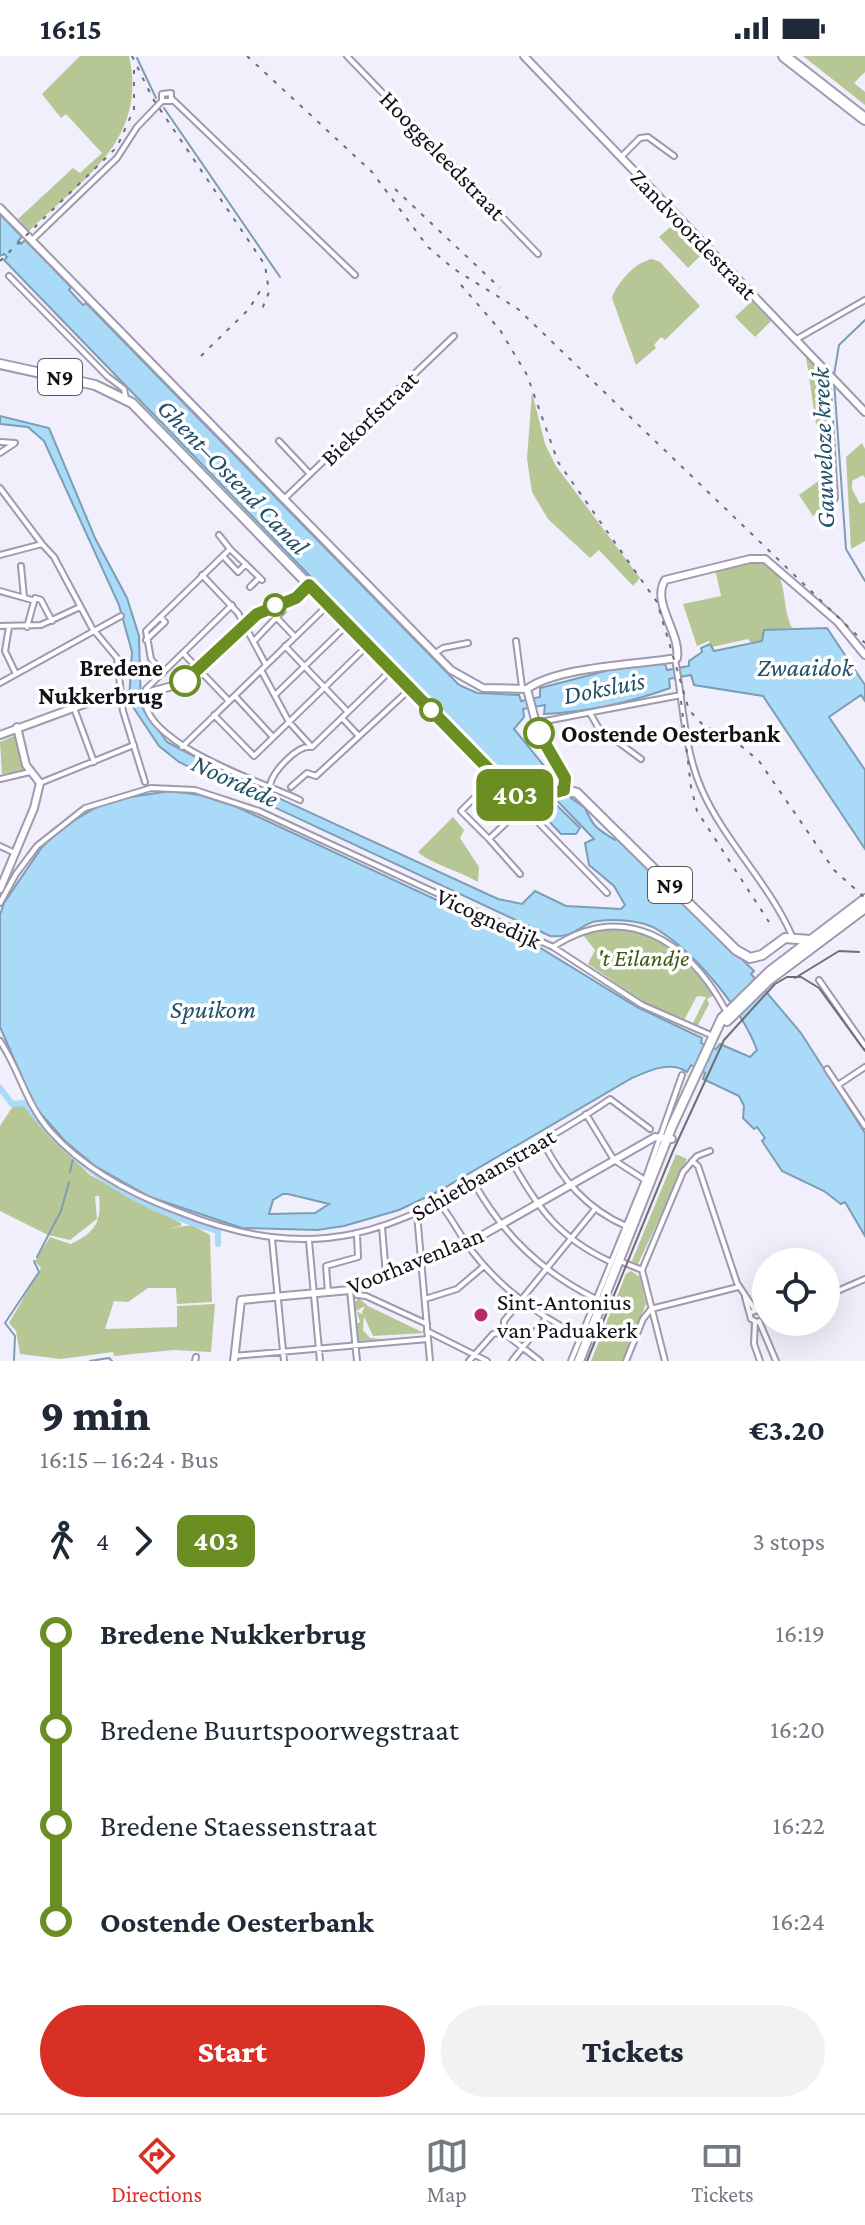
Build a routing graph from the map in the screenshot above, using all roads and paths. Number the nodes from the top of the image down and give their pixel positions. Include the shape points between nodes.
1 (347, 56) edge
2 (524, 56) edge
3 (784, 56) edge
4 (795, 56) edge
5 (172, 99) junction
6 (162, 101) junction
7 (865, 110) edge
8 (865, 119) edge
9 (674, 156) dead end
10 (621, 157) junction
11 (0, 208) edge
12 (32, 240) junction
13 (538, 254) dead end
14 (355, 275) dead end
15 (9, 276) dead end
16 (865, 300) edge
17 (454, 336) dead end
18 (795, 340) junction
19 (0, 364) edge
20 (828, 374) junction
21 (126, 399) junction
22 (865, 411) edge
23 (279, 441) dead end
24 (0, 442) edge
25 (0, 453) edge
26 (310, 474) junction
27 (0, 488) edge
28 (284, 499) junction
29 (827, 514) dead end
30 (219, 535) dead end
31 (42, 544) junction
32 (230, 549) junction
33 (0, 555) edge
34 (223, 556) junction
35 (246, 564) junction
36 (21, 566) dead end
37 (202, 575) junction
38 (309, 585) junction
39 (250, 587) dead end
40 (0, 591) edge
41 (24, 597) junction
42 (32, 600) junction
43 (293, 600) junction
44 (232, 605) junction
45 (328, 605) junction
46 (80, 607) junction
47 (121, 616) dead end
48 (277, 618) junction
49 (52, 621) junction
50 (348, 624) junction
51 (0, 626) edge
52 (9, 627) junction
53 (244, 627) junction
54 (27, 628) junction
55 (96, 633) junction
56 (295, 637) junction
57 (516, 641) dead end
58 (253, 642) junction
59 (468, 643) dead end
60 (367, 645) junction
61 (285, 646) junction
62 (183, 653) junction
63 (434, 654) junction
64 (865, 655) edge
65 (675, 659) junction
66 (266, 665) junction
67 (304, 666) junction
68 (199, 669) junction
69 (261, 670) junction
70 (391, 670) junction
71 (163, 673) junction
72 (16, 674) junction
73 (0, 683) edge
74 (324, 687) junction
75 (525, 688) junction
76 (410, 689) junction
77 (142, 694) junction
78 (124, 695) junction
79 (275, 695) junction
80 (681, 695) junction
81 (235, 696) junction
82 (229, 701) junction
83 (74, 708) junction
84 (347, 711) junction
85 (214, 715) junction
86 (591, 715) junction
87 (342, 718) junction
88 (535, 721) junction
89 (289, 722) junction
90 (17, 727) junction
91 (0, 735) edge
92 (358, 735) junction
93 (273, 737) junction
94 (134, 745) junction
95 (182, 747) junction
96 (312, 747) junction
97 (641, 759) dead end
98 (94, 762) junction
99 (30, 772) junction
100 (495, 776) junction
101 (0, 777) edge
102 (43, 781) junction
103 (145, 782) dead end
104 (270, 785) junction
105 (291, 787) dead end
106 (562, 791) junction
107 (300, 800) dead end
108 (525, 802) junction
109 (489, 839) junction
110 (0, 846) edge
111 (15, 853) junction
112 (520, 874) dead end
113 (0, 889) edge
114 (607, 893) dead end
115 (865, 899) edge
116 (0, 903) edge
117 (865, 908) edge
118 (789, 938) junction
119 (810, 940) junction
120 (553, 947) junction
121 (799, 949) junction
122 (742, 955) junction
123 (762, 955) junction
124 (792, 963) junction
125 (770, 971) junction
126 (819, 980) dead end
127 (730, 1011) junction
128 (0, 1041) edge
129 (712, 1043) junction
130 (865, 1046) edge
131 (865, 1067) edge
132 (827, 1069) dead end
133 (682, 1075) dead end
134 (838, 1085) junction
135 (586, 1114) junction
136 (865, 1126) edge
137 (650, 1129) dead end
138 (667, 1137) junction
139 (542, 1141) junction
140 (710, 1151) dead end
141 (511, 1160) junction
142 (614, 1160) junction
143 (692, 1161) junction
144 (645, 1180) junction
145 (474, 1183) junction
146 (569, 1184) junction
147 (440, 1204) junction
148 (535, 1204) junction
149 (595, 1209) junction
150 (417, 1214) junction
151 (500, 1224) junction
152 (626, 1226) junction
153 (382, 1227) junction
154 (357, 1235) junction
155 (272, 1239) junction
156 (570, 1239) junction
157 (309, 1241) junction
158 (467, 1244) junction
159 (421, 1261) junction
160 (618, 1262) junction
161 (484, 1266) junction
162 (546, 1270) junction
163 (642, 1270) junction
164 (386, 1275) junction
165 (865, 1279) edge
166 (739, 1287) junction
167 (350, 1290) junction
168 (840, 1290) edge
169 (328, 1292) junction
170 (314, 1293) junction
171 (357, 1295) dead end
172 (278, 1297) junction
173 (425, 1299) junction
174 (596, 1299) junction
175 (521, 1300) junction
176 (651, 1309) junction
177 (752, 1310) edge
178 (546, 1318) junction
179 (427, 1328) junction
180 (504, 1332) junction
181 (581, 1336) junction
182 (756, 1336) edge
183 (767, 1336) edge
184 (428, 1339) junction
185 (355, 1346) junction
186 (523, 1348) junction
187 (319, 1349) junction
188 (283, 1352) junction
189 (476, 1354) junction
190 (234, 1359) edge
191 (284, 1361) edge
192 (320, 1361) edge
193 (357, 1361) edge
194 (430, 1361) edge
195 (469, 1361) edge
196 (487, 1361) edge
197 (512, 1361) edge
198 (540, 1361) edge
199 (571, 1361) edge
200 (581, 1361) edge
201 (626, 1361) edge
202 (665, 1361) edge
203 (760, 1361) edge
204 (776, 1361) edge

1 - 13 street, Hooggeleedstraat
2 - 10 street, Zandvoordestraat
3 - 8 highway
4 - 7 highway
5 - 6 street
5 - 6 street via 164,92
5 - 14 street
6 - 12 street via 117,158
9 - 10 street via 648,137
10 - 18 street, Zandvoordestraat
11 - 12 street
12 - 28 street
15 - 21 street via 117,381
16 - 18 street
17 - 26 street, Biekorfstraat
18 - 20 street, Zandvoordestraat
19 - 21 main road, N9 via 95,385
20 - 22 street, Zandvoordestraat
20 - 29 street via 835,498
21 - 38 main road, N9
23 - 26 street
24 - 25 street via 15,443
26 - 28 street, Biekorfstraat
27 - 31 street
28 - 63 street
30 - 32 street
31 - 33 street
31 - 46 street
32 - 34 street
32 - 35 street
34 - 35 street via 238,572
34 - 37 street
35 - 39 street via 260,579
36 - 41 street
37 - 44 street
37 - 71 street via 146,631 151,659
38 - 43 street
38 - 45 main road, N9
40 - 41 street
41 - 42 street
42 - 49 street via 41,600
42 - 54 street
43 - 48 street
43 - 53 street via 265,609
44 - 53 street
44 - 62 street
45 - 50 main road, N9
45 - 56 street
46 - 49 street
46 - 55 street
47 - 55 street
48 - 56 street
48 - 58 street
49 - 54 street
50 - 60 main road, N9
50 - 67 street
51 - 52 street
52 - 54 street
52 - 72 street via 5,651
53 - 58 street
53 - 68 street
55 - 72 street
55 - 78 street via 117,658
56 - 61 street
57 - 75 street
58 - 66 street
59 - 63 street
60 - 70 main road, N9
60 - 74 street
61 - 66 street
61 - 67 street
62 - 68 street
62 - 71 street
63 - 75 street via 472,684
64 - 65 street via 838,622 774,564 756,558 665,580 661,597 674,632
65 - 75 street via 575,673
65 - 80 street
66 - 69 street
67 - 74 street
67 - 79 street
68 - 77 street via 175,686
68 - 82 street
69 - 79 street
69 - 81 street
70 - 76 main road, N9
70 - 84 street
71 - 77 street
72 - 73 street
74 - 84 street
74 - 89 street
75 - 88 street
76 - 92 street
76 - 100 main road, N9
77 - 78 street
77 - 95 street via 152,718
78 - 83 street
78 - 94 street
79 - 89 street
80 - 86 street
80 - 118 street via 694,770 705,796 788,927
81 - 82 street
81 - 93 street
82 - 85 street
83 - 90 street
83 - 98 street
84 - 87 street
85 - 93 street via 254,756
85 - 95 street
86 - 88 street
86 - 97 street via 598,727
87 - 92 street
87 - 96 street
88 - 106 street via 565,778
89 - 93 street
89 - 96 street
90 - 91 street
90 - 99 street
92 - 105 street via 316,776 307,773
94 - 98 street
94 - 103 street
95 - 104 street
96 - 104 street via 301,748
98 - 102 street
99 - 101 street
99 - 102 street
100 - 108 main road, N9
100 - 109 street via 461,811
102 - 111 street
104 - 107 street
106 - 108 main road
106 - 122 main road, N9 via 584,799
108 - 109 street
108 - 114 street
109 - 112 street
110 - 111 street
111 - 113 street
115 - 119 main road
116 - 120 street, Vicognedijk via 21,865 75,814 151,788 184,788 259,811
117 - 124 main road
118 - 119 main road
118 - 121 main road
118 - 123 main road
119 - 121 main road
120 - 127 street via 598,926 649,930 712,986
120 - 129 street, Vicognedijk
121 - 124 main road
121 - 125 main road
122 - 123 main road
122 - 125 main road, N9
123 - 125 main road
124 - 125 main road
125 - 127 main road
126 - 130 street
127 - 129 main road
128 - 155 street, Schietbaanstraat via 35,1112 79,1158 139,1195
129 - 138 main road
131 - 134 street
132 - 134 street
133 - 138 street via 669,1105
134 - 136 street
135 - 137 street, Schietbaanstraat via 610,1099
135 - 139 street, Schietbaanstraat
135 - 142 street
138 - 142 street, Voorhavenlaan
138 - 144 street
138 - 160 main road
139 - 141 street, Schietbaanstraat
139 - 146 street
140 - 143 street
141 - 145 street, Schietbaanstraat
141 - 148 street
142 - 144 street
142 - 146 street, Voorhavenlaan
143 - 163 street via 680,1177
143 - 166 street
144 - 152 street
145 - 147 street, Schietbaanstraat
145 - 151 street
146 - 148 street, Voorhavenlaan
146 - 149 street
147 - 150 street, Schietbaanstraat
147 - 158 street
148 - 151 street, Voorhavenlaan
148 - 156 street
149 - 152 street
149 - 156 street
150 - 153 street, Schietbaanstraat
150 - 159 street
151 - 158 street, Voorhavenlaan
151 - 162 street
152 - 160 street
153 - 154 street, Schietbaanstraat
153 - 164 street
154 - 157 street, Schietbaanstraat
154 - 169 street via 358,1257 326,1266
155 - 157 street, Schietbaanstraat
155 - 172 street
156 - 160 street
156 - 162 street
157 - 170 street
158 - 159 street, Voorhavenlaan
158 - 161 street
159 - 164 street, Voorhavenlaan
159 - 173 street
160 - 163 street
160 - 174 street
160 - 200 main road
161 - 173 street via 457,1289
161 - 175 street
162 - 174 street
162 - 175 street
163 - 176 street
164 - 167 street, Voorhavenlaan
165 - 168 street
166 - 176 street
166 - 177 street
167 - 169 street, Voorhavenlaan
167 - 185 street
169 - 170 street, Voorhavenlaan
170 - 172 street, Voorhavenlaan
170 - 187 street
171 - 179 street
172 - 188 street
172 - 190 street, Voorhavenlaan via 240,1301
173 - 179 street
174 - 181 street
175 - 178 street
175 - 180 street via 504,1321
176 - 201 street
176 - 202 street
178 - 181 street
178 - 186 street
179 - 184 street
179 - 189 street
180 - 186 street
180 - 189 street via 493,1334
181 - 199 street
182 - 203 street
183 - 204 street
184 - 185 street
184 - 194 street
185 - 187 street
185 - 193 street
186 - 197 street
186 - 198 street
187 - 188 street
187 - 192 street
188 - 190 street
188 - 191 street
189 - 195 street
189 - 196 street

